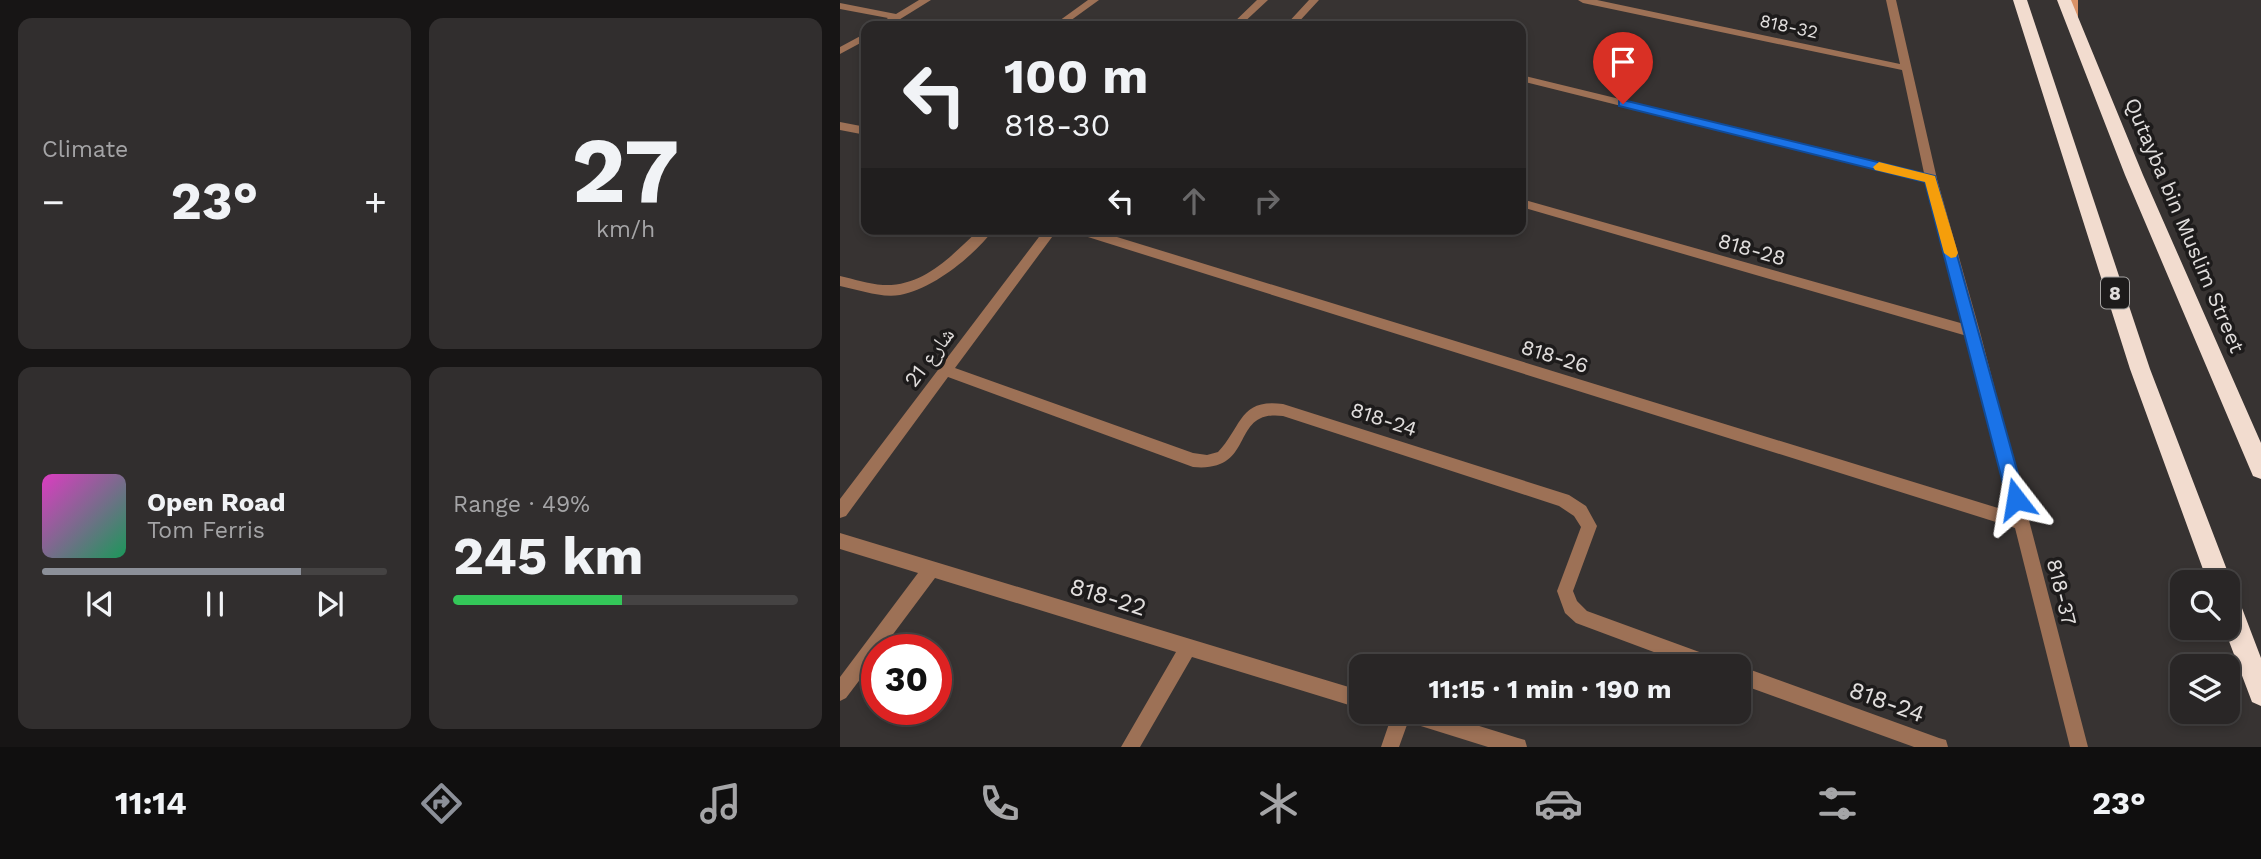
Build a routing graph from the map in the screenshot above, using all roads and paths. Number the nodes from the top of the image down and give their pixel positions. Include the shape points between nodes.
1 (926, 0) edge
2 (1094, 0) edge
3 (1263, 0) edge
4 (1314, 0) edge
5 (1583, 0) edge
6 (1891, 0) edge
7 (2020, 0) edge
8 (2064, 0) edge
9 (2073, 0) edge
10 (840, 6) edge
11 (898, 17) junction
12 (891, 21) edge
13 (1065, 21) edge
14 (1240, 21) edge
15 (1295, 21) edge
16 (2075, 32) junction
17 (861, 39) edge
18 (840, 51) edge
19 (1905, 68) junction
20 (1526, 79) edge
21 (840, 126) edge
22 (861, 130) edge
23 (1931, 179) junction
24 (1526, 204) edge
25 (981, 235) edge
26 (1047, 235) edge
27 (1095, 235) edge
28 (840, 281) edge
29 (1973, 332) junction
30 (944, 370) junction
31 (2261, 469) edge
32 (840, 511) edge
33 (2022, 523) junction
34 (840, 541) edge
35 (931, 569) junction
36 (2215, 570) edge
37 (2240, 636) edge
38 (1188, 647) junction
39 (1683, 654) edge
40 (1751, 679) edge
41 (840, 692) edge
42 (2261, 693) edge
43 (1349, 696) edge
44 (1399, 724) edge
45 (1442, 724) edge
46 (1129, 747) edge
47 (1390, 747) edge
48 (1518, 747) edge
49 (1939, 747) edge
50 (2080, 747) edge

1 - 11 street
2 - 13 street
3 - 14 street
4 - 15 street
5 - 19 street, 818-32
6 - 19 street, 818-37
7 - 36 highway, 8 via 2140,369
8 - 16 highway, Qutayba bin Muslim Street
9 - 16 street
10 - 11 street
11 - 12 street
16 - 31 highway, Qutayba bin Muslim Street
17 - 18 street
19 - 23 street, 818-37
20 - 23 street
21 - 22 street
23 - 29 street, 818-37
24 - 29 street, 818-28
25 - 28 street via 914,287 884,291
26 - 30 street, شارع 21
27 - 33 street, 818-26
29 - 33 street, 818-37
30 - 32 street, شارع 21
30 - 39 street, 818-24 via 1193,460 1209,463 1228,454 1249,418 1267,408 1564,500 1580,511 1589,526 1565,591 1571,607 1582,617
33 - 50 street, 818-37
34 - 35 street, 818-22
35 - 38 street, 818-22
35 - 41 street
37 - 42 highway
38 - 43 street, 818-22
38 - 46 street
40 - 49 street, 818-24
44 - 47 street
45 - 48 street

